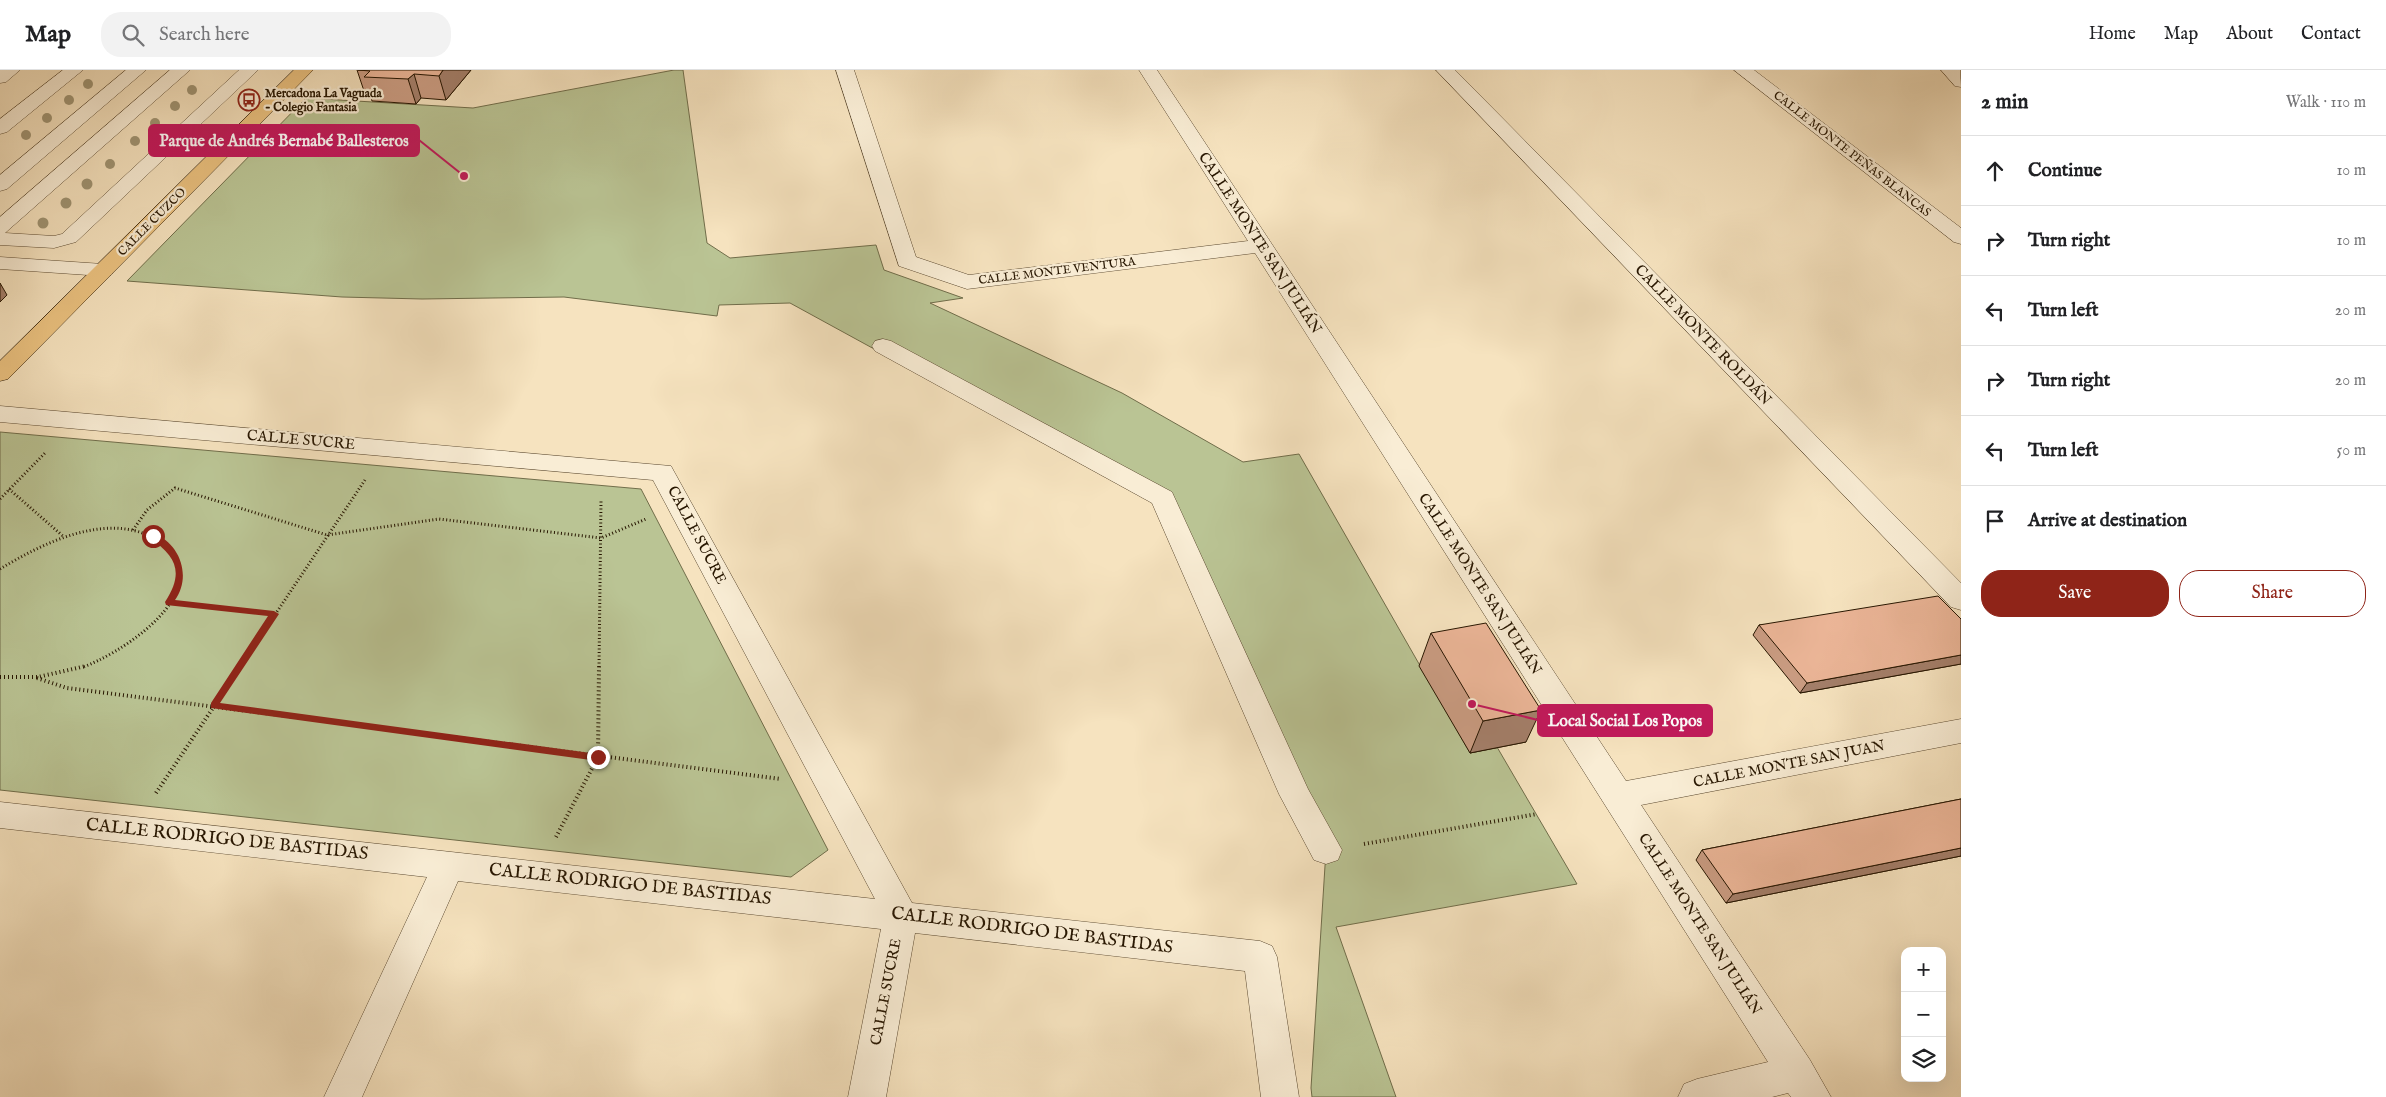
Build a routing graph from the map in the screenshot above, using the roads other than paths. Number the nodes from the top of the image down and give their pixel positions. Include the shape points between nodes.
1 (11, 70) edge
2 (74, 70) edge
3 (137, 70) edge
4 (181, 70) edge
5 (249, 70) edge
6 (304, 70) edge
7 (845, 70) edge
8 (1148, 70) edge
9 (1445, 70) edge
10 (1743, 70) edge
11 (1950, 70) edge
12 (0, 78) edge
13 (1961, 82) edge
14 (0, 128) edge
15 (0, 185) edge
16 (0, 228) edge
17 (1961, 238) edge
18 (0, 239) edge
19 (1261, 246) junction
20 (0, 263) edge
21 (103, 270) junction
22 (883, 346) dead end
23 (0, 374) edge
24 (0, 414) edge
25 (1961, 600) edge
26 (1961, 731) edge
27 (1618, 796) junction
28 (0, 815) edge
29 (1326, 850) road end
30 (449, 865) junction
31 (901, 915) junction
32 (1804, 1085) edge
33 (344, 1097) edge
34 (867, 1097) edge
35 (1280, 1097) edge
36 (1697, 1097) edge

1 - 12 street
2 - 14 street
3 - 15 street
4 - 16 street
5 - 18 street via 69,238 54,242
6 - 21 main road, CALLE CUZCO
7 - 19 street, CALLE MONTE VENTURA via 907,261 967,282
8 - 19 street, CALLE MONTE SAN JULIÁN
9 - 25 street, CALLE MONTE ROLDÁN
10 - 17 street, CALLE MONTE PEÑAS BLANCAS
11 - 13 street
19 - 27 street, CALLE MONTE SAN JULIÁN
20 - 21 street
21 - 23 main road, CALLE CUZCO
22 - 29 street via 1163,498 1295,794
24 - 31 street, CALLE SUCRE via 662,472
26 - 27 street, CALLE MONTE SAN JUAN
27 - 32 street, CALLE MONTE SAN JULIÁN
28 - 30 street, CALLE RODRIGO DE BASTIDAS
30 - 31 street, CALLE RODRIGO DE BASTIDAS
30 - 33 street
31 - 34 street, CALLE SUCRE
31 - 35 street, CALLE RODRIGO DE BASTIDAS via 1260,957
32 - 36 street

